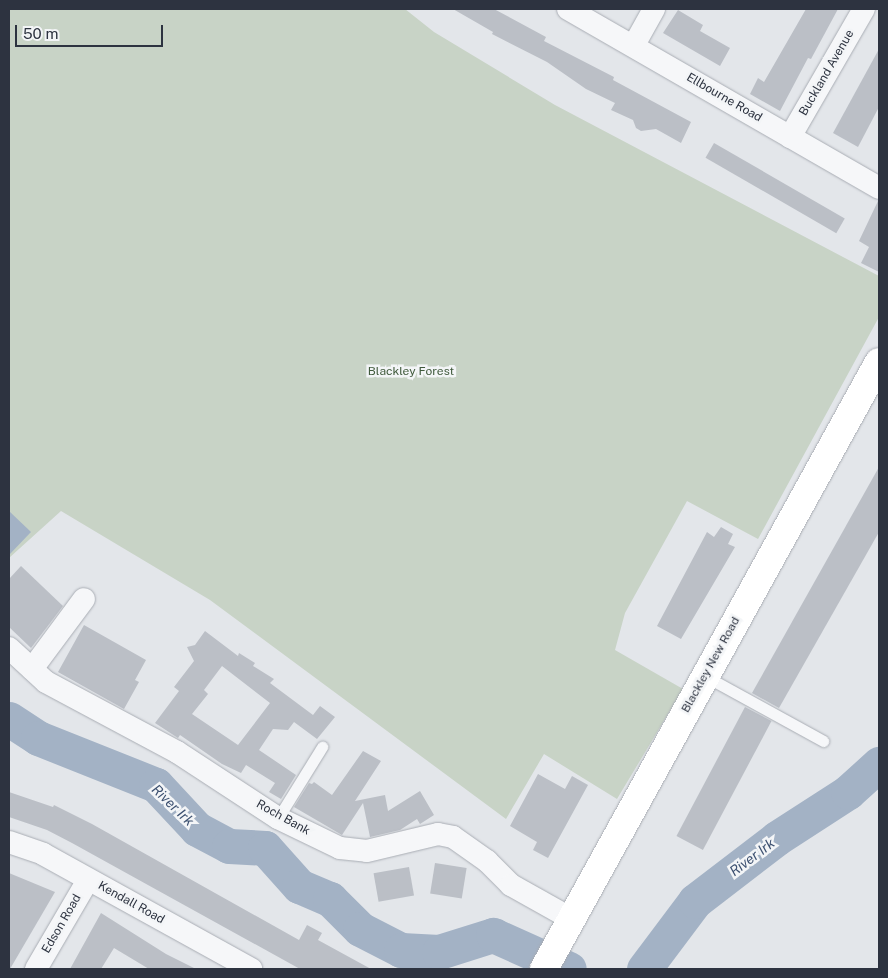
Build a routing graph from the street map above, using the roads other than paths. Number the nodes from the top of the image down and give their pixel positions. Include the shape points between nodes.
1 (568, 9) edge
2 (654, 9) edge
3 (864, 9) edge
4 (634, 45) junction
5 (790, 137) junction
6 (879, 188) edge
7 (879, 362) edge
8 (84, 599) dead end
9 (9, 648) edge
10 (32, 670) junction
11 (705, 676) junction
12 (823, 741) dead end
13 (322, 747) dead end
14 (278, 818) junction
15 (9, 842) edge
16 (88, 880) junction
17 (570, 918) junction
18 (36, 969) edge
19 (251, 969) edge
20 (544, 969) edge

1 - 4 street, Ellbourne Road
2 - 4 street
3 - 5 street, Buckland Avenue
4 - 5 street, Ellbourne Road
5 - 6 street, Ellbourne Road
7 - 11 street, Blackley New Road
8 - 10 street
9 - 10 street, Roch Bank
10 - 14 street, Roch Bank via 46,682 177,752
11 - 12 lane
11 - 17 street, Blackley New Road
13 - 14 lane
14 - 17 street, Roch Bank via 340,848 368,851 438,834 452,837 487,861 510,885
15 - 16 street, Kendall Road via 43,854
16 - 18 street, Edson Road
16 - 19 street, Kendall Road
17 - 20 street, Blackley New Road

